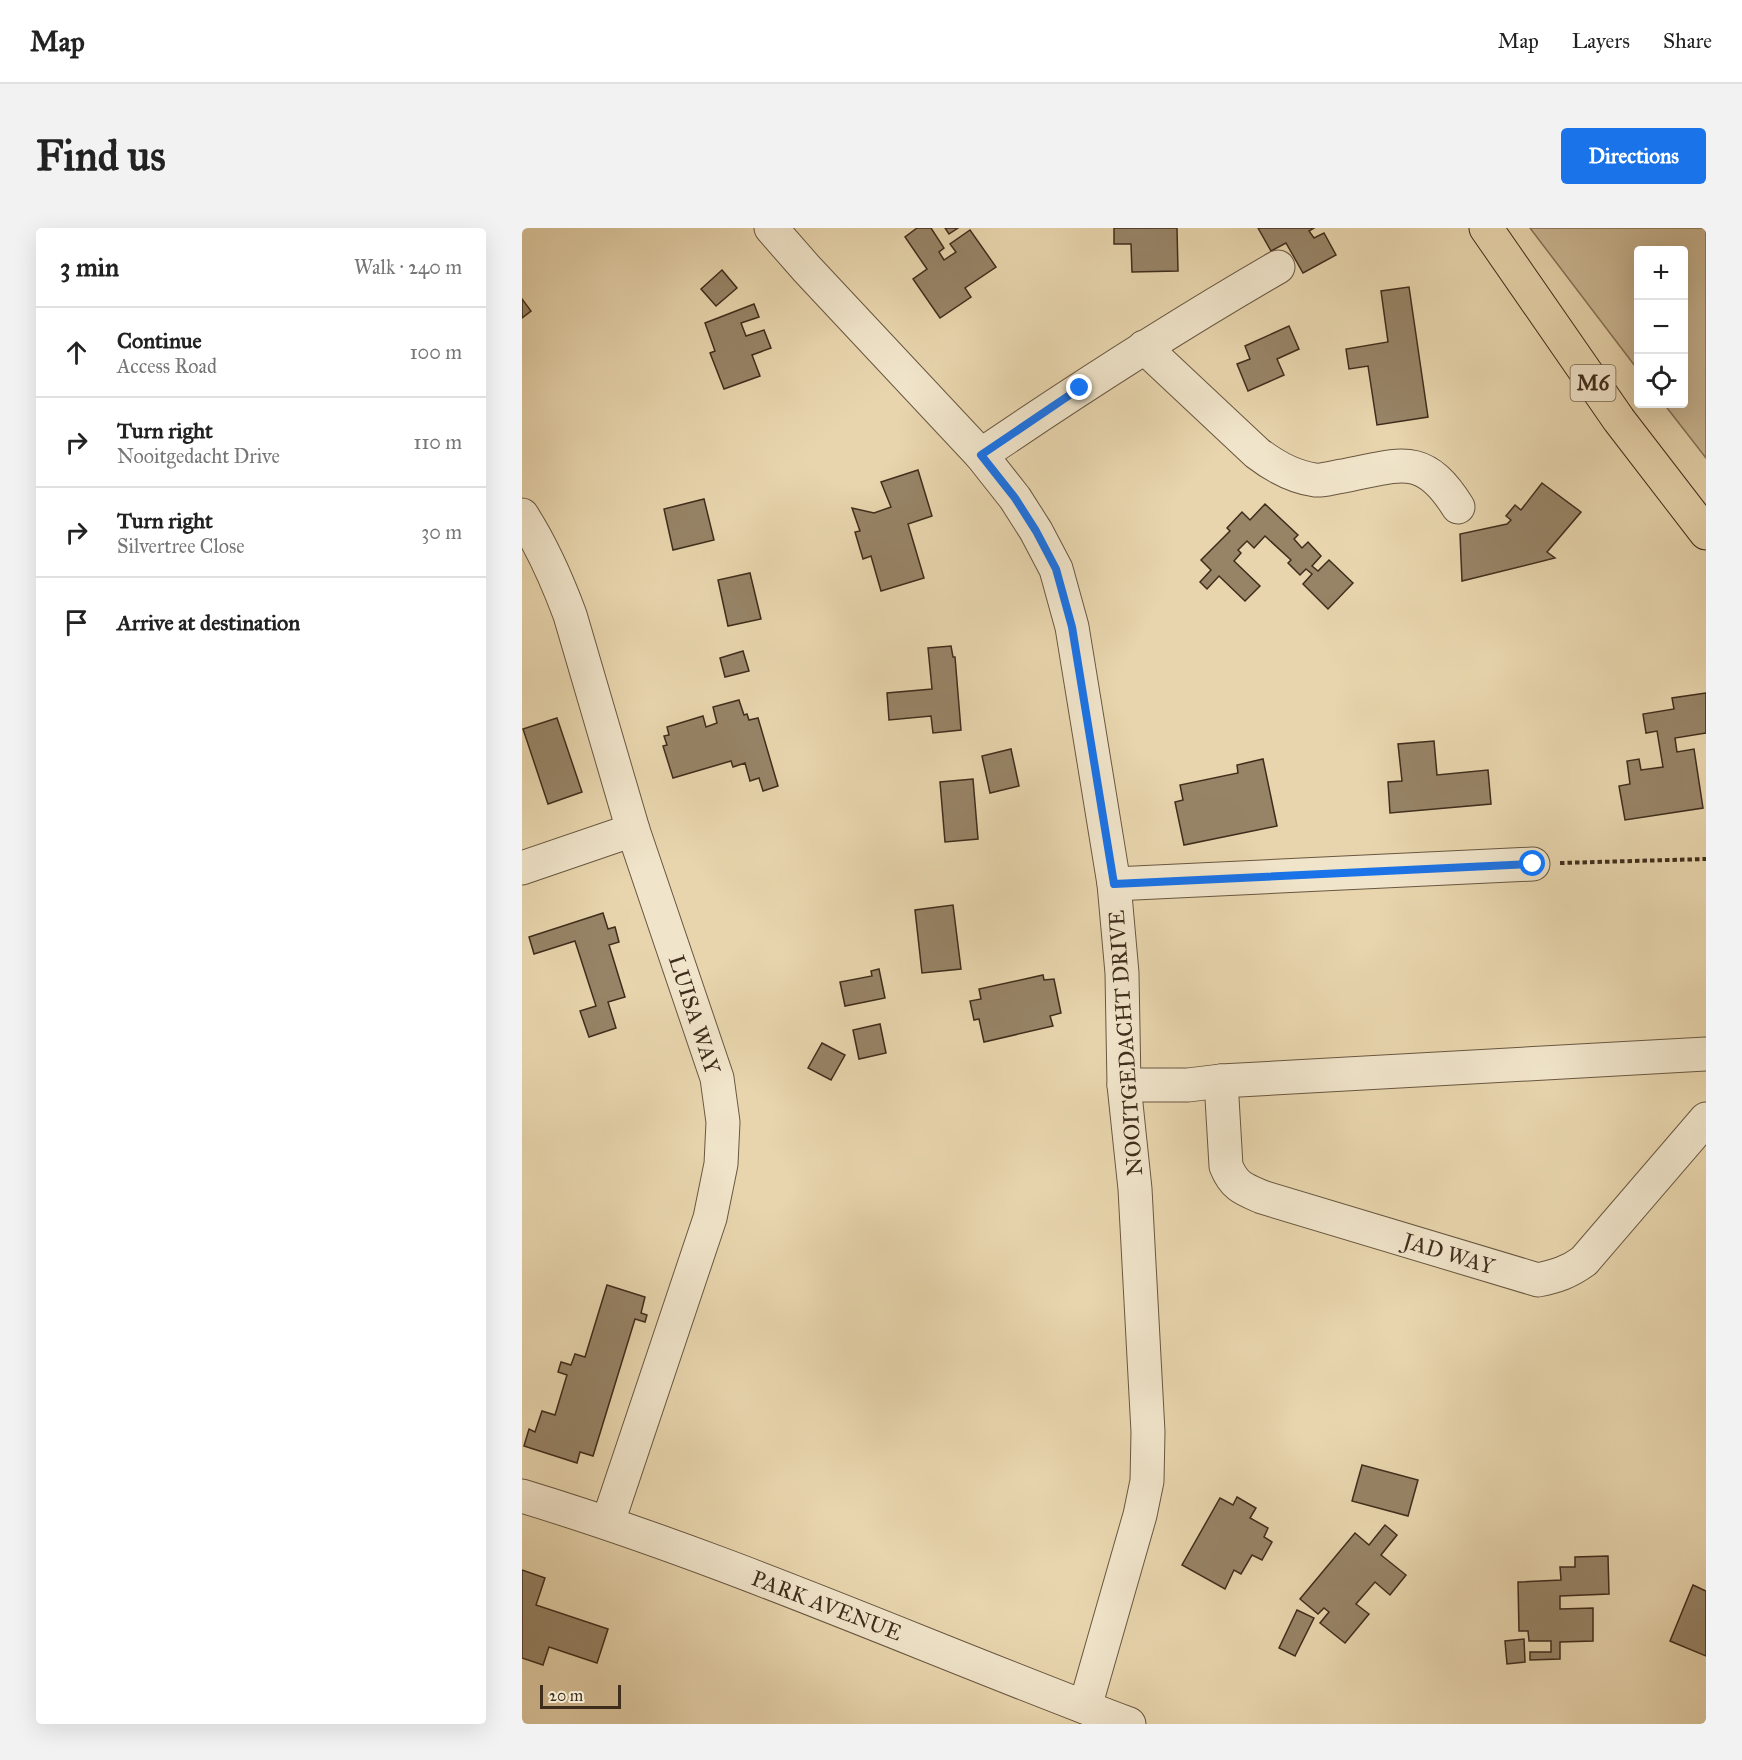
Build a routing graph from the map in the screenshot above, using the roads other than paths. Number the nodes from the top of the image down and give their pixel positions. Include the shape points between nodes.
1 (771, 228) edge
2 (1486, 228) edge
3 (1278, 267) dead end
4 (1144, 347) junction
5 (981, 455) junction
6 (1458, 507) dead end
7 (522, 515) edge
8 (1706, 533) edge
9 (633, 830) junction
10 (1533, 864) road end
11 (522, 868) edge
12 (1114, 884) junction
13 (1706, 1054) edge
14 (1221, 1081) junction
15 (1124, 1085) junction
16 (1706, 1119) edge
17 (522, 1496) edge
18 (608, 1522) junction
19 (1085, 1707) junction
20 (1129, 1724) edge

1 - 5 street, NOOITGEDACHT DRIVE
2 - 8 main road, M6 via 1619,420
3 - 4 street
4 - 5 street
4 - 6 street via 1273,465 1317,481 1403,464 1418,467 1434,475
5 - 12 street, NOOITGEDACHT DRIVE via 1020,506 1056,569 1072,627
7 - 9 street, LUISA WAY via 558,582 570,615
9 - 11 street
9 - 18 street, LUISA WAY via 717,1078 723,1122 722,1153 710,1218
10 - 12 street
12 - 15 street, NOOITGEDACHT DRIVE via 1122,973
13 - 14 street
14 - 15 street
14 - 16 street, JAD WAY via 1226,1166 1242,1188 1538,1280 1560,1276 1584,1261
15 - 19 street, NOOITGEDACHT DRIVE via 1136,1189 1147,1481
17 - 18 street, PARK AVENUE
18 - 19 street, PARK AVENUE via 791,1589
19 - 20 street, PARK AVENUE

